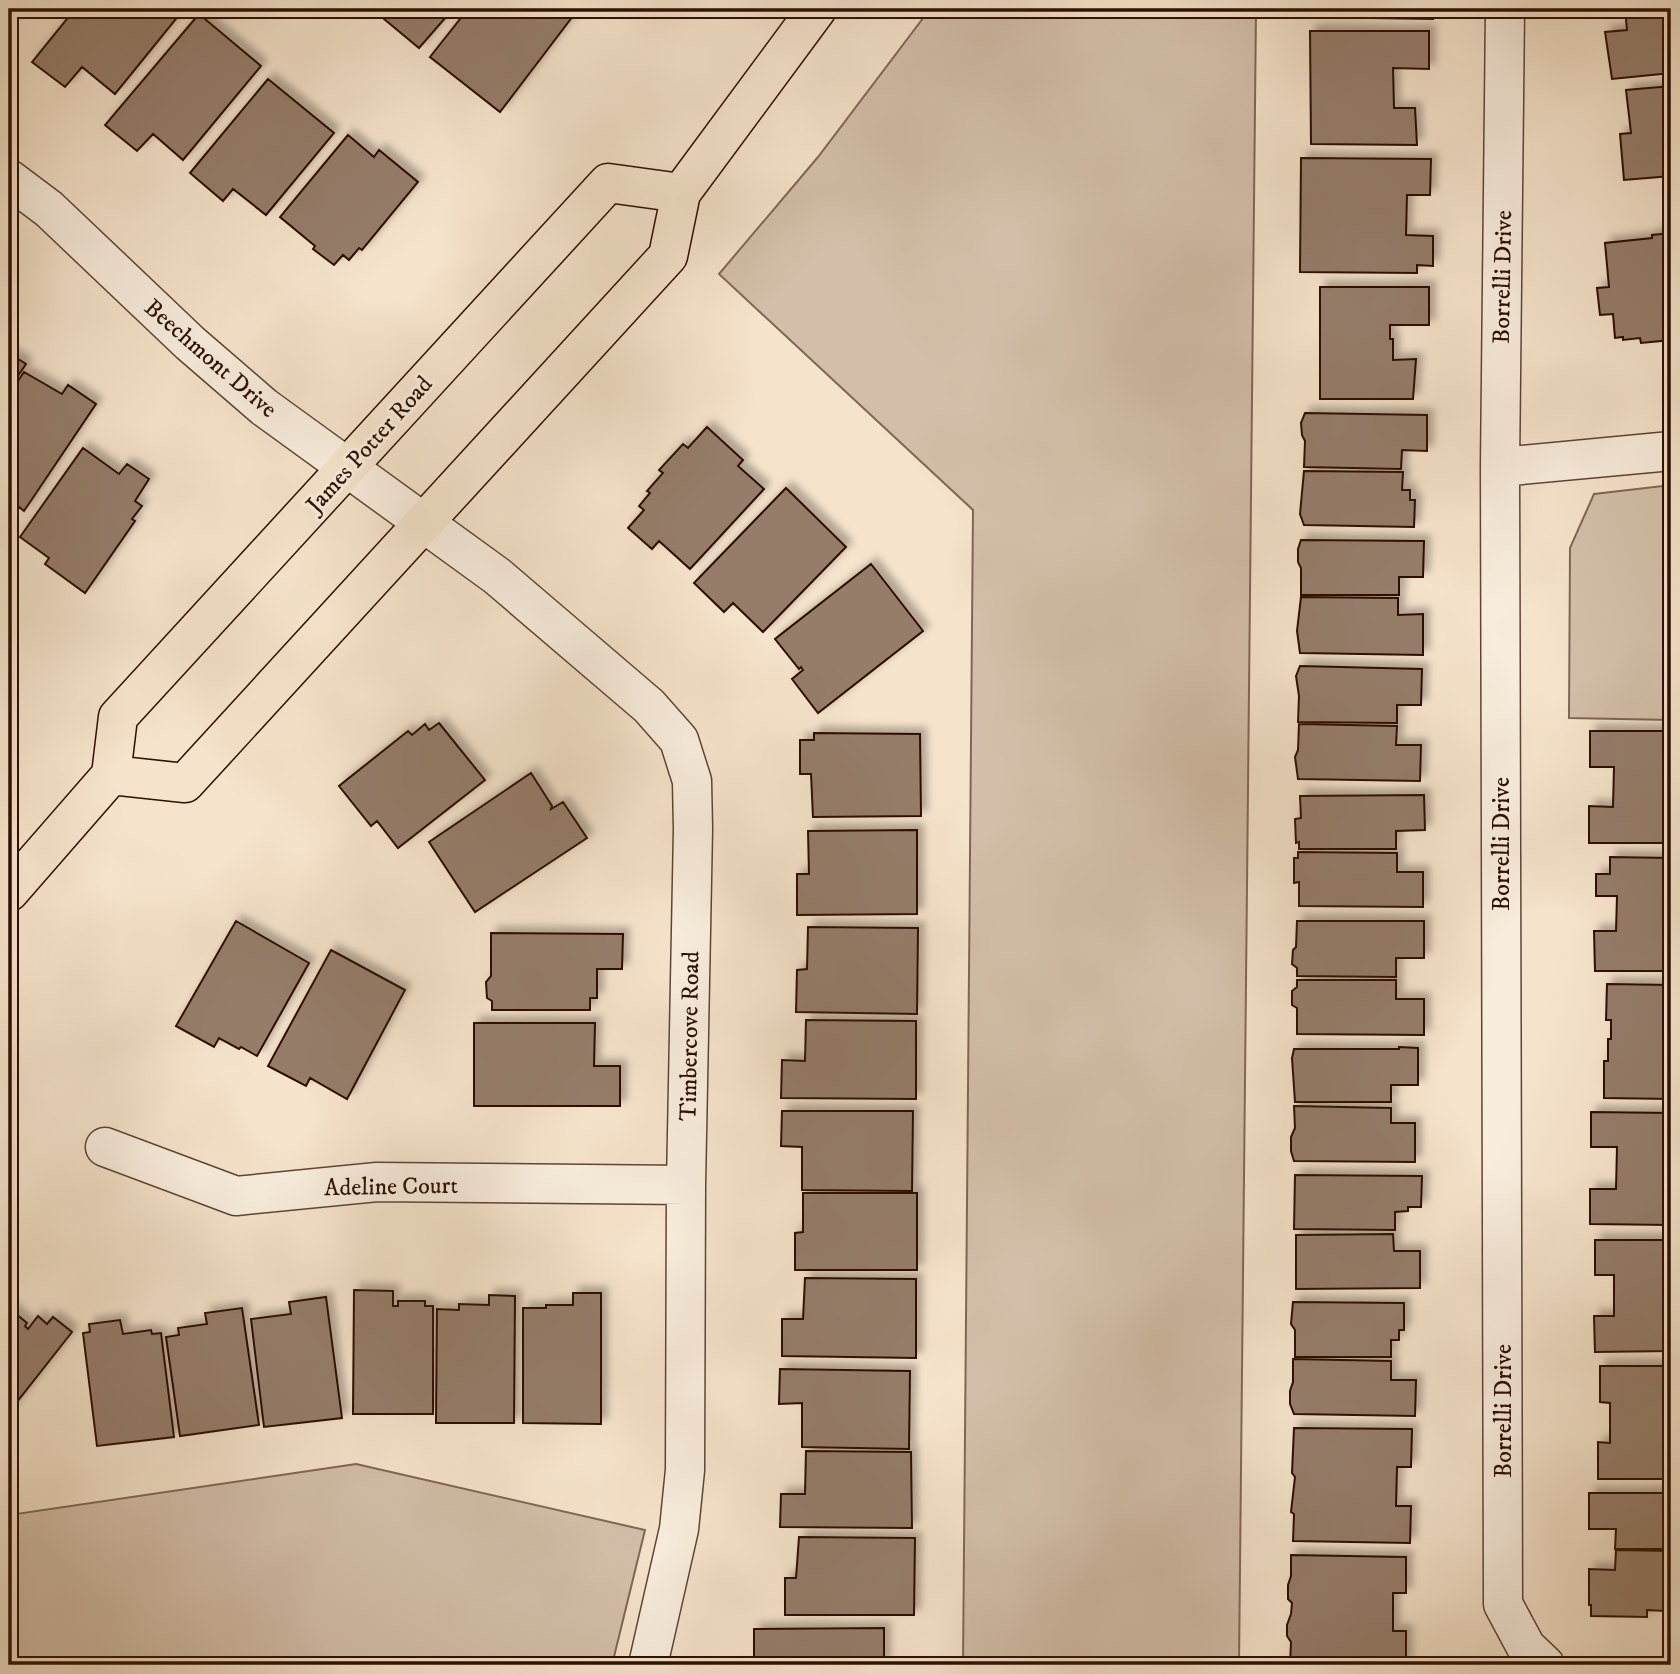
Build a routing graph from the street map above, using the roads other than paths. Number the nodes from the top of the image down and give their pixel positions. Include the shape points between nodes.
1 (817, 9) edge
2 (1505, 9) edge
3 (9, 179) edge
4 (681, 193) junction
5 (1671, 451) edge
6 (1500, 467) junction
7 (348, 468) junction
8 (424, 523) junction
9 (111, 775) junction
10 (9, 892) edge
11 (105, 1147) dead end
12 (686, 1185) junction
13 (648, 1665) edge
14 (1545, 1665) edge

1 - 4 main road
2 - 6 street, Borrelli Drive
3 - 7 street, Beechmont Drive via 49,209 264,407
4 - 7 main road, James Potter Road via 608,183
4 - 8 main road via 668,256
5 - 6 street
6 - 14 street, Borrelli Drive via 1503,1604 1526,1647
7 - 8 street, Beechmont Drive
7 - 9 main road, James Potter Road via 118,717
8 - 9 main road via 186,783
8 - 12 street, Timbercove Road via 497,576 649,706 679,740 692,781 693,828
9 - 10 main road
11 - 12 street, Adeline Court via 236,1196 377,1182
12 - 13 street, Timbercove Road via 685,1469 679,1529

